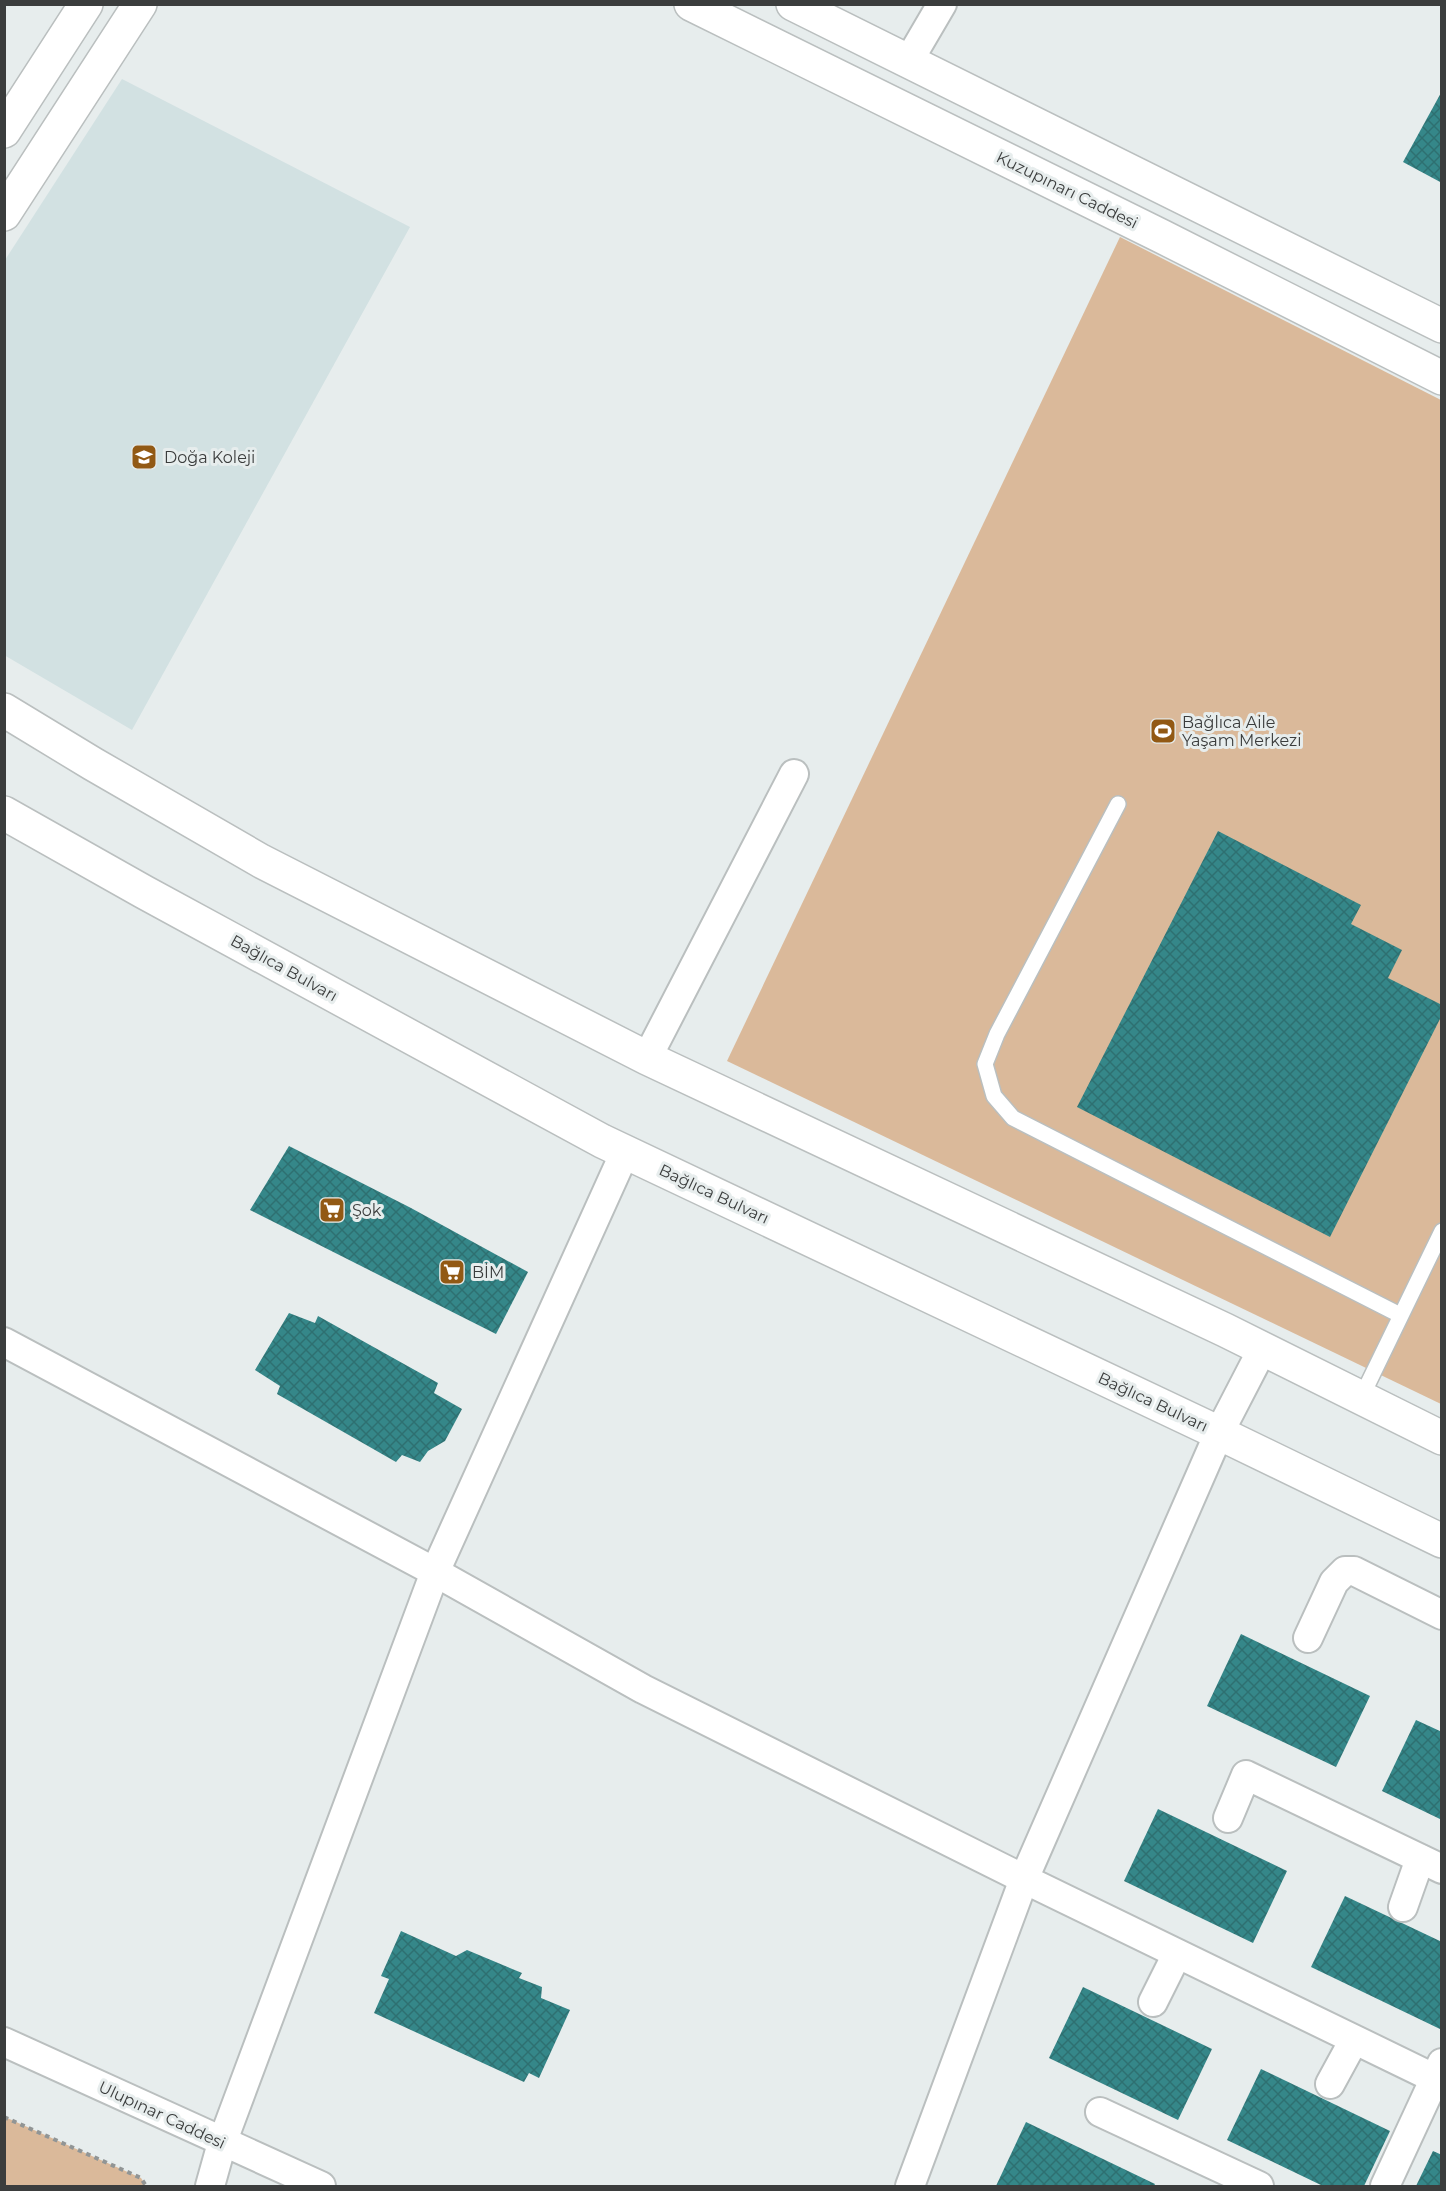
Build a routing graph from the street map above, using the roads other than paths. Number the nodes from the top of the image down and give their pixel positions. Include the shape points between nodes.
1 (86, 4) edge
2 (140, 4) edge
3 (691, 4) edge
4 (793, 4) edge
5 (942, 4) edge
6 (908, 62) junction
7 (4, 131) edge
8 (4, 214) edge
9 (1442, 326) edge
10 (1442, 378) edge
11 (4, 710) edge
12 (794, 774) dead end
13 (1118, 804) dead end
14 (4, 813) edge
15 (647, 1058) junction
16 (625, 1152) junction
17 (1442, 1230) edge
18 (1400, 1315) junction
19 (4, 1342) edge
20 (1263, 1348) junction
21 (1361, 1398) junction
22 (1219, 1433) junction
23 (1442, 1438) edge
24 (1442, 1541) edge
25 (435, 1572) junction
26 (1442, 1615) edge
27 (1308, 1638) dead end
28 (1228, 1818) dead end
29 (1431, 1864) edge
30 (1024, 1879) junction
31 (1403, 1907) dead end
32 (1177, 1954) junction
33 (1153, 2002) dead end
34 (1354, 2040) junction
35 (4, 2042) edge
36 (1439, 2075) edge
37 (1330, 2084) dead end
38 (1100, 2112) dead end
39 (222, 2143) junction
40 (210, 2187) edge
41 (321, 2187) edge
42 (910, 2187) edge
43 (1258, 2187) edge
44 (1385, 2187) edge

1 - 7 main road
2 - 8 main road
3 - 10 main road, Kuzupınarı Caddesi
4 - 6 main road
5 - 6 street
6 - 9 main road
11 - 15 main road via 261,861
12 - 15 street
13 - 18 lane via 996,1034 985,1064 994,1096 1013,1118
14 - 16 main road, Bağlıca Bulvarı
15 - 20 main road
16 - 22 main road, Bağlıca Bulvarı
16 - 25 street
17 - 18 lane
18 - 21 lane
19 - 25 street
20 - 21 main road
20 - 22 street
21 - 23 main road
22 - 24 main road, Bağlıca Bulvarı
22 - 30 street
25 - 30 street via 643,1689
25 - 39 street
26 - 27 street via 1354,1571 1345,1571 1334,1582
28 - 29 street via 1246,1775
29 - 31 street
30 - 32 street
30 - 42 street
32 - 33 street
32 - 34 street
34 - 36 street
34 - 37 street
35 - 39 street, Ulupınar Caddesi
36 - 44 street
38 - 43 street
39 - 40 street
39 - 41 street, Ulupınar Caddesi

